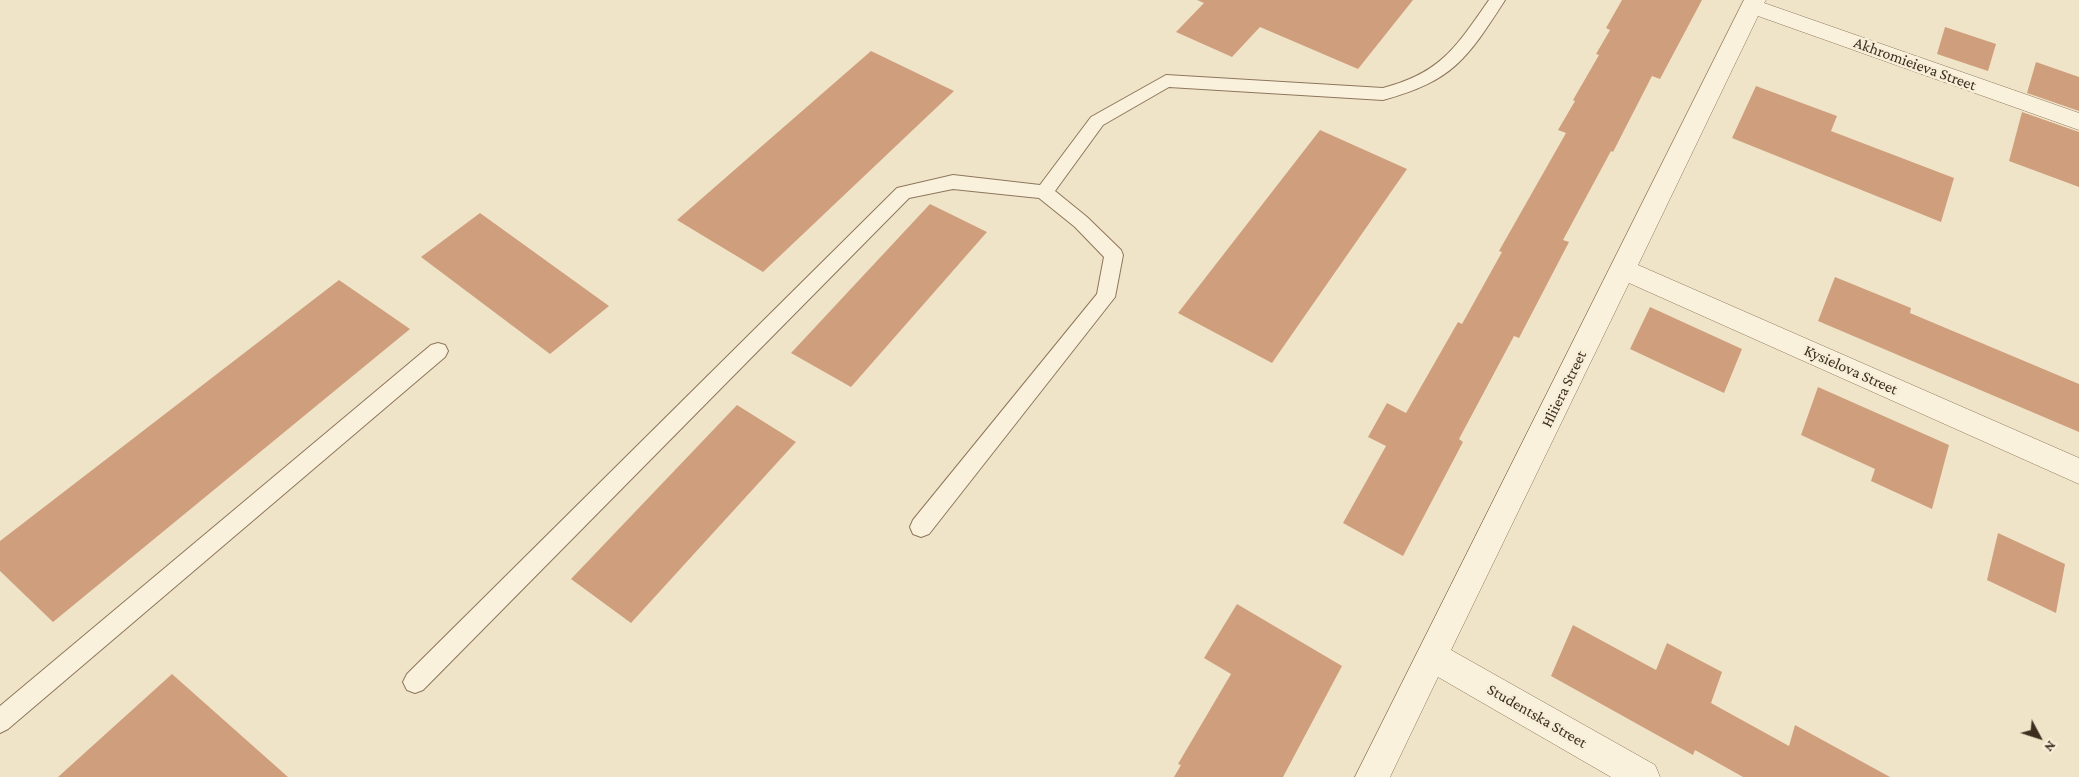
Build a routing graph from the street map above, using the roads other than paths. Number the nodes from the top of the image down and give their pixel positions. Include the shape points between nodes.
1 (1497, 0) edge
2 (1753, 3) edge
3 (2079, 122) edge
4 (1044, 192) junction
5 (1622, 269) junction
6 (438, 351) dead end
7 (2079, 471) edge
8 (921, 527) dead end
9 (1432, 656) junction
10 (415, 682) dead end
11 (0, 720) edge
12 (1372, 777) edge
13 (1643, 777) edge

1 - 4 lane via 1448,66 1404,89 1383,94 1166,81 1097,121
2 - 3 street, Akhromieieva Street
2 - 5 street, Hliiera Street
4 - 8 lane via 1114,255 1106,297
4 - 10 lane via 952,182 903,193
5 - 7 street, Kysielova Street
5 - 9 street, Hliiera Street
6 - 11 lane
9 - 12 street, Hliiera Street
9 - 13 street, Studentska Street

